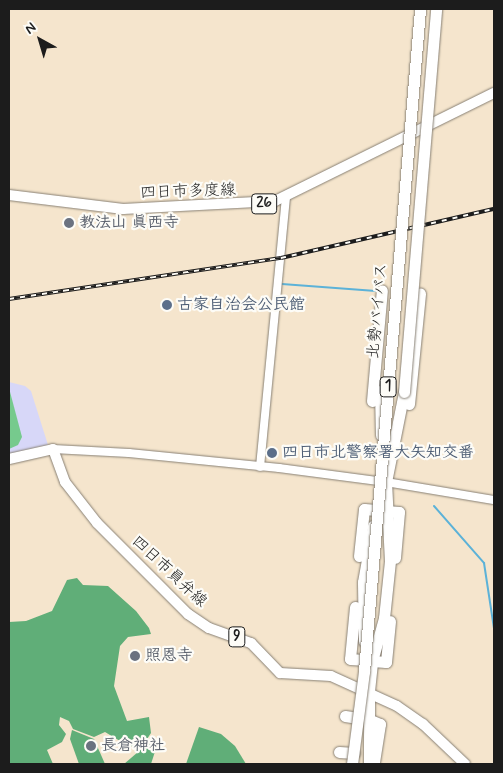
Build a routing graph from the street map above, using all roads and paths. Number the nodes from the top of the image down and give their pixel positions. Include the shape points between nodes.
1 (413, 9) edge
2 (420, 9) edge
3 (436, 9) edge
4 (494, 93) edge
5 (9, 195) edge
6 (286, 197) junction
7 (382, 290) dead end
8 (420, 294) dead end
9 (402, 412) junction
10 (380, 429) junction
11 (53, 450) junction
12 (9, 459) edge
13 (260, 467) junction
14 (382, 481) junction
15 (494, 500) edge
16 (381, 510) junction
17 (360, 582) junction
18 (390, 585) junction
19 (369, 661) junction
20 (366, 690) junction
21 (345, 716) dead end
22 (363, 718) junction
23 (339, 752) dead end
24 (354, 761) edge
25 (369, 764) edge
26 (373, 764) edge
27 (465, 764) edge

1 - 10 highway, 1 via 380,391
2 - 24 highway, 北勢バイパス / 1, bridge
3 - 9 highway, 1, bridge
4 - 6 main road, 四日市多度線 / 26
5 - 6 main road, 四日市多度線 / 26 via 123,209 260,204
6 - 13 street
7 - 10 highway via 372,400 374,418
8 - 9 highway via 410,399
9 - 14 highway, 1
10 - 14 highway, 1
11 - 12 main road
11 - 13 street via 129,453
11 - 20 main road, 四日市員弁線 / 9 via 65,482 97,523 188,614 208,628 251,643 280,673 332,676
13 - 14 street
14 - 15 street
14 - 16 highway
16 - 17 highway via 364,509
16 - 18 highway via 389,549
17 - 18 highway
17 - 19 highway via 350,659
18 - 19 highway via 384,618
19 - 20 highway
20 - 22 highway
20 - 27 main road, 四日市員弁線 / 9 via 423,724
21 - 22 highway
22 - 24 highway
22 - 25 highway
22 - 26 highway via 380,724
23 - 24 highway

